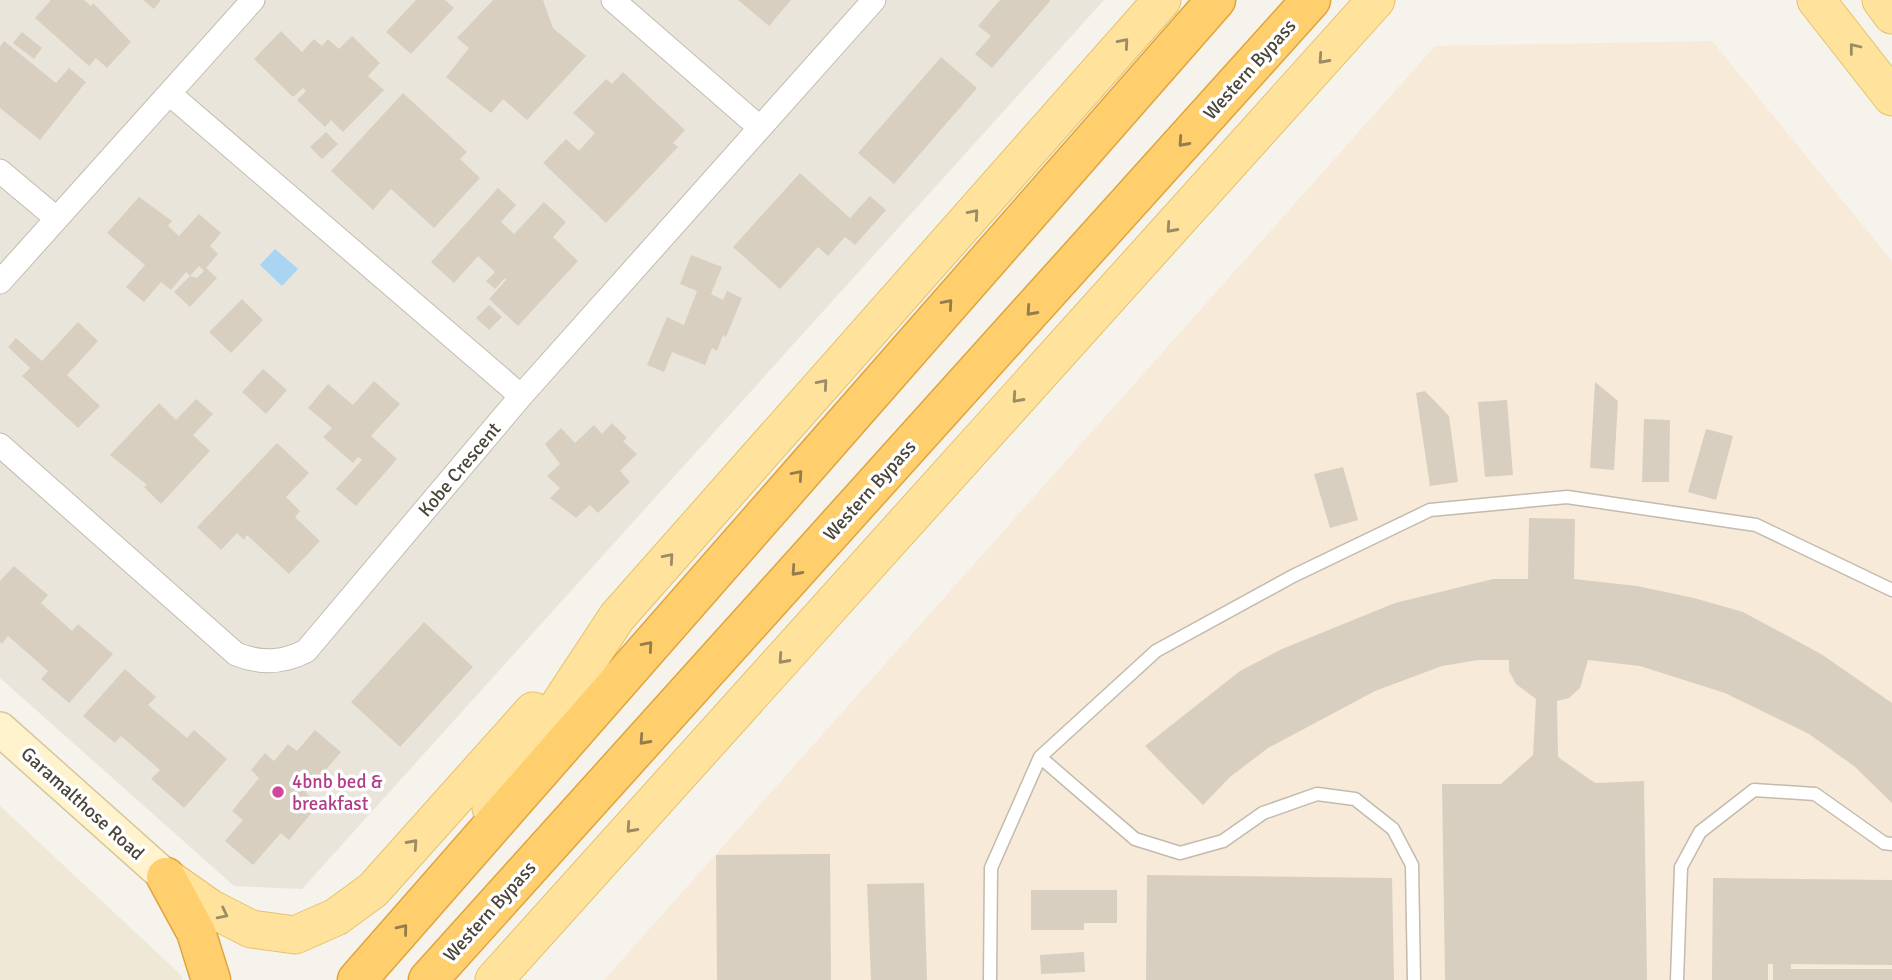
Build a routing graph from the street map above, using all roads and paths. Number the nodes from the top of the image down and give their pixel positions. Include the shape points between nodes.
1 (253, 0) edge
2 (613, 0) edge
3 (874, 0) edge
4 (1162, 0) edge
5 (1216, 0) edge
6 (1311, 0) edge
7 (1816, 0) edge
8 (1881, 0) edge
9 (1375, 3) edge
10 (1892, 15) edge
11 (171, 95) junction
12 (1892, 97) edge
13 (759, 127) junction
14 (0, 171) edge
15 (56, 218) junction
16 (0, 282) edge
17 (521, 396) junction
18 (0, 445) edge
19 (1892, 590) edge
20 (617, 617) junction
21 (0, 729) edge
22 (1040, 757) junction
23 (1892, 844) edge
24 (447, 874) junction
25 (166, 877) junction
26 (211, 980) edge
27 (358, 980) edge
28 (428, 980) edge
29 (494, 980) edge
30 (990, 980) edge
31 (1415, 980) edge
32 (1677, 980) edge

1 - 11 street
2 - 13 street
3 - 13 street, Kobe Crescent
20 -> 4 main road
24 -> 5 highway
6 -> 28 highway, Western Bypass
12 -> 7 main road
8 - 10 main road
9 -> 29 main road
11 - 15 street
11 - 17 street
13 - 17 street, Kobe Crescent
14 - 15 street
15 - 16 street
17 - 18 street, Kobe Crescent via 306,651 289,660 251,660 236,654
19 - 22 lane via 1756,525 1567,497 1430,510 1293,576 1156,651
20 - 24 main road
25 -> 20 main road via 251,929 295,935 336,917 373,890
21 - 25 street, Garamalthose Road
22 - 30 lane via 991,867
22 - 31 lane via 1135,839 1180,853 1223,841 1263,813 1317,794 1355,799 1393,830 1412,865
23 - 32 lane via 1884,844 1815,794 1754,789 1700,832 1681,867
27 -> 24 highway
25 - 26 highway via 196,932

